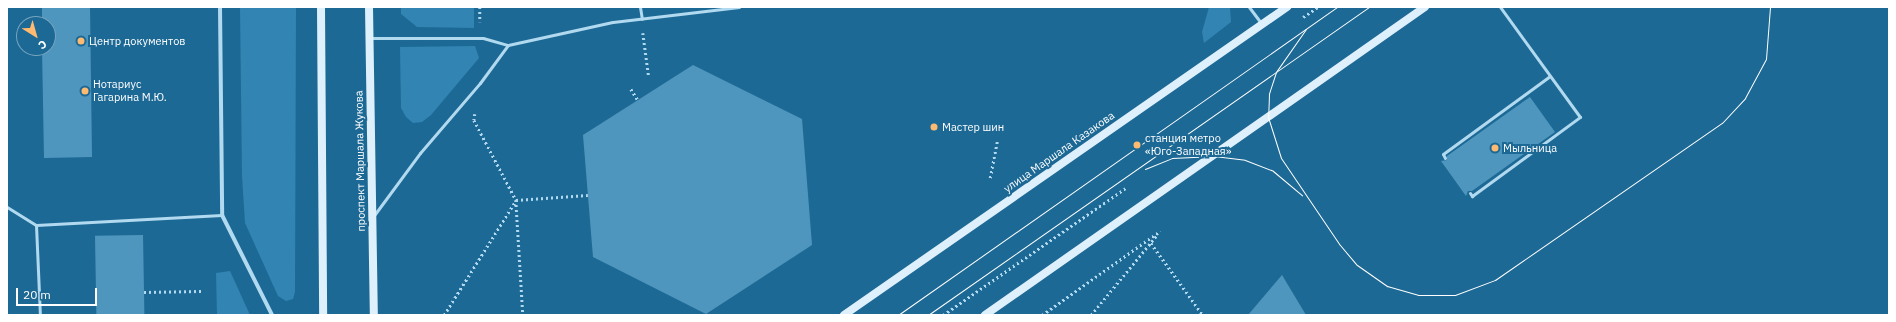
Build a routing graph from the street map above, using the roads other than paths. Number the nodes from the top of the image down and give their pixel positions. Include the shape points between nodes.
1 (220, 7) edge
2 (321, 7) edge
3 (369, 7) edge
4 (640, 7) edge
5 (739, 7) edge
6 (1249, 7) edge
7 (1287, 7) edge
8 (1425, 7) edge
9 (1500, 7) edge
10 (642, 19) junction
11 (1262, 24) junction
12 (369, 38) junction
13 (508, 45) junction
14 (1550, 76) junction
15 (1516, 100) junction
16 (1519, 104) dead end
17 (1497, 114) junction
18 (1500, 118) dead end
19 (1445, 158) dead end
20 (1470, 193) dead end
21 (7, 207) edge
22 (222, 215) junction
23 (372, 218) junction
24 (36, 224) junction
25 (40, 315) edge
26 (272, 315) edge
27 (323, 315) edge
28 (374, 315) edge
29 (844, 315) edge
30 (985, 315) edge

1 - 22 street
2 - 27 main road
3 - 12 main road, проспект Маршала Жукова
4 - 10 lane
5 - 10 lane
6 - 11 lane
7 - 11 main road, улица Маршала Казакова
8 - 30 main road
9 - 14 lane
10 - 13 lane via 565,31
11 - 29 main road, улица Маршала Казакова
12 - 13 lane via 483,38
12 - 23 main road, проспект Маршала Жукова
13 - 23 lane via 480,83 420,153
14 - 15 lane
14 - 20 lane via 1580,117 1526,154 1472,196
15 - 16 lane
15 - 17 lane
17 - 18 lane
17 - 19 lane via 1484,127 1442,154
21 - 24 lane
22 - 24 lane
22 - 26 street
23 - 28 main road, проспект Маршала Жукова
24 - 25 lane

